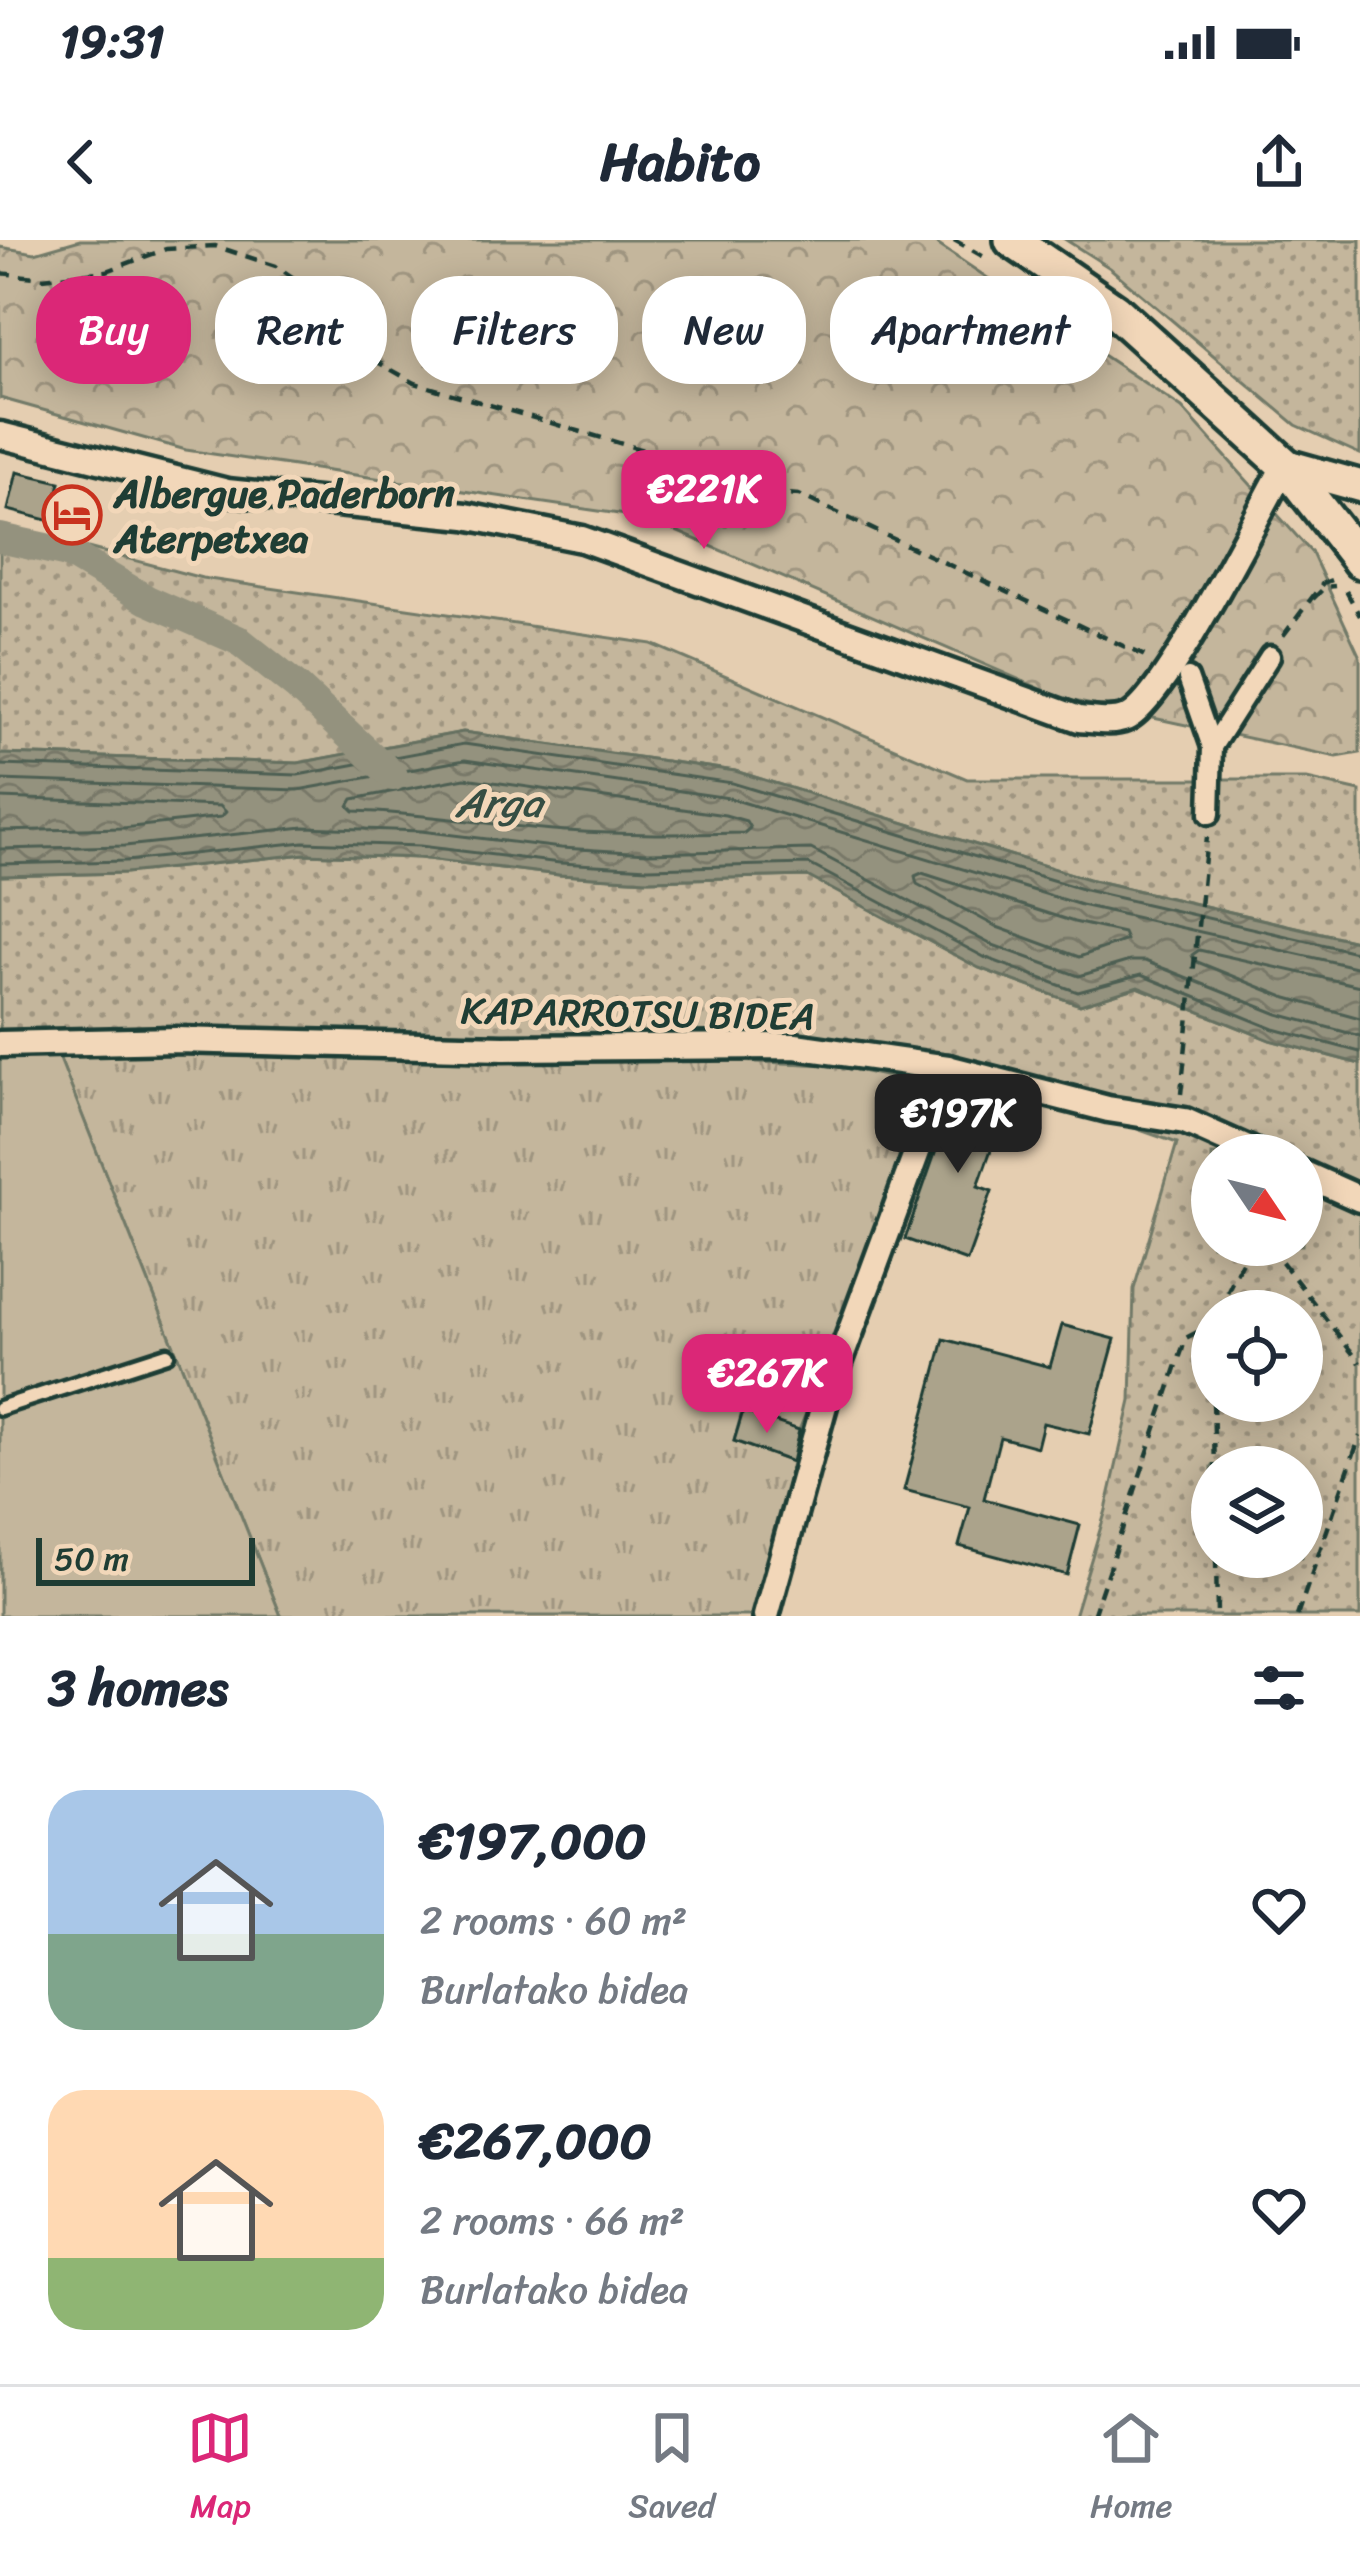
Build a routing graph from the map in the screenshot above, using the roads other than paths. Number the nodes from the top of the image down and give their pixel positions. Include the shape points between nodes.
1 (1012, 240) edge
2 (0, 435) edge
3 (1285, 465) junction
4 (1360, 486) edge
5 (1349, 569) edge
6 (1270, 656) road end
7 (1180, 674) junction
8 (1212, 747) junction
9 (1210, 814) road end
10 (0, 1044) edge
11 (948, 1068) junction
12 (1214, 1134) edge
13 (1323, 1182) edge
14 (1360, 1199) edge
15 (167, 1354) dead end
16 (0, 1408) edge
17 (766, 1616) edge

1 - 3 main road via 1114,310
2 - 7 street via 227,492 466,516 582,539 1079,719 1130,717
3 - 4 street
3 - 5 main road
3 - 7 street
6 - 8 street
7 - 8 street
8 - 9 street
10 - 11 street, KAPARROTSU BIDEA via 795,1046
11 - 12 street, KAPARROTSU BIDEA
11 - 17 street via 826,1398
13 - 14 street
15 - 16 lane

